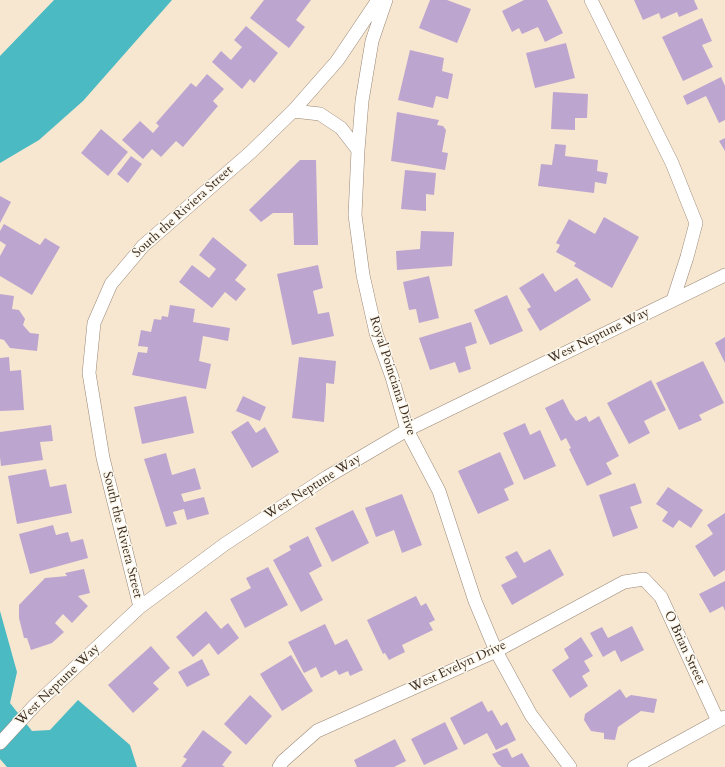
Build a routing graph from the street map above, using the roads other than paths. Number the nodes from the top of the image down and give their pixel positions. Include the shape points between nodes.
1 (378, 0) edge
2 (386, 0) edge
3 (591, 0) edge
4 (292, 112) junction
5 (358, 150) junction
6 (725, 275) edge
7 (673, 300) junction
8 (407, 430) junction
9 (644, 579) joint
10 (140, 606) junction
11 (496, 651) junction
12 (721, 719) edge
13 (0, 743) edge
14 (278, 767) edge
15 (570, 767) edge
16 (634, 767) edge

1 - 4 street, South the Riviera Street via 336,61
2 - 5 street, Royal Poinciana Drive via 372,41 362,101
3 - 7 street via 672,163 696,223
4 - 5 street via 320,114 341,128
4 - 10 street, South the Riviera Street via 251,152 143,246 111,284 94,323 89,373 103,458
5 - 8 street, Royal Poinciana Drive via 355,215 363,275 376,333
6 - 7 street, West Neptune Way
7 - 8 street, West Neptune Way
8 - 10 street, West Neptune Way via 327,477 225,544
8 - 11 street, Royal Poinciana Drive via 439,491 475,601
9 - 11 street, West Evelyn Drive via 624,582
9 - 12 street, O Brian Street via 661,597
10 - 13 street, West Neptune Way via 35,705
11 - 14 street, West Evelyn Drive via 317,731
11 - 15 street, Royal Poinciana Drive via 531,715
12 - 16 street

